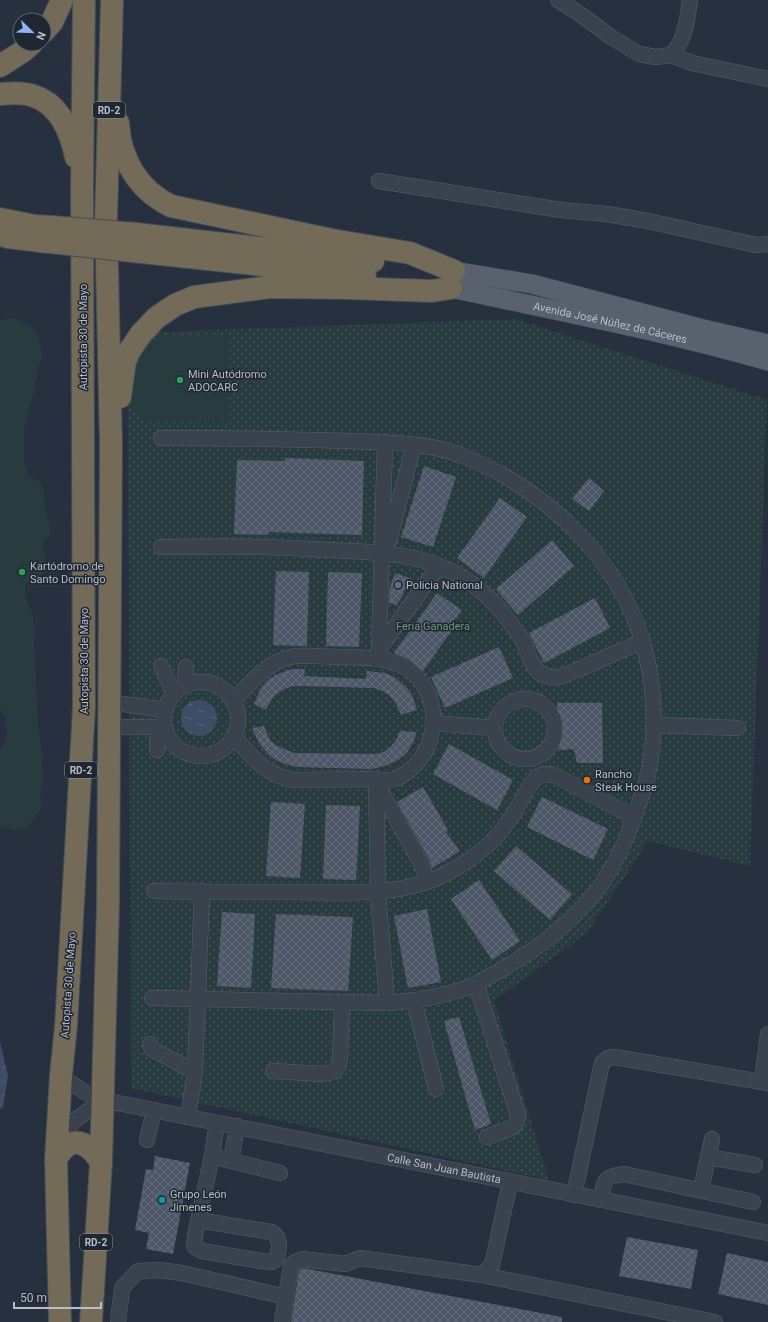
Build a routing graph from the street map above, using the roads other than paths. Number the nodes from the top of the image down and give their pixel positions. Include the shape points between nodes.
1 (62, 0) edge
2 (84, 0) edge
3 (558, 0) edge
4 (690, 0) edge
5 (111, 7) edge
6 (52, 22) edge
7 (22, 52) edge
8 (671, 55) junction
9 (0, 66) edge
10 (768, 79) edge
11 (0, 94) edge
12 (380, 181) dead end
13 (82, 192) junction
14 (0, 219) edge
15 (51, 234) junction
16 (0, 235) edge
17 (768, 244) edge
18 (452, 279) junction
19 (768, 344) edge
20 (768, 360) edge
21 (161, 438) dead end
22 (385, 442) junction
23 (416, 445) junction
24 (110, 446) junction
25 (161, 547) dead end
26 (384, 553) junction
27 (441, 567) junction
28 (643, 641) junction
29 (380, 654) junction
30 (161, 666) dead end
31 (186, 667) dead end
32 (180, 690) junction
33 (233, 701) junction
34 (110, 702) junction
35 (165, 710) junction
36 (433, 723) junction
37 (654, 725) junction
38 (110, 727) junction
39 (161, 727) junction
40 (495, 728) dead end
41 (738, 728) dead end
42 (232, 738) junction
43 (157, 750) dead end
44 (376, 781) junction
45 (634, 817) junction
46 (427, 881) junction
47 (154, 891) dead end
48 (202, 891) junction
49 (378, 892) junction
50 (476, 984) junction
51 (152, 998) dead end
52 (198, 998) junction
53 (414, 1000) junction
54 (342, 1002) junction
55 (387, 1003) junction
56 (768, 1034) edge
57 (150, 1044) dead end
58 (273, 1071) dead end
59 (195, 1072) junction
60 (61, 1075) junction
61 (765, 1082) edge
62 (436, 1089) dead end
63 (112, 1102) junction
64 (154, 1110) junction
65 (188, 1117) junction
66 (217, 1123) junction
67 (237, 1126) junction
68 (487, 1137) dead end
69 (712, 1139) dead end
70 (147, 1140) dead end
71 (57, 1149) junction
72 (212, 1156) junction
73 (708, 1157) junction
74 (231, 1161) junction
75 (101, 1162) junction
76 (755, 1165) dead end
77 (280, 1173) dead end
78 (510, 1182) junction
79 (701, 1190) junction
80 (574, 1194) junction
81 (601, 1200) junction
82 (753, 1202) dead end
83 (198, 1220) junction
84 (768, 1234) edge
85 (482, 1275) junction
86 (286, 1297) junction
87 (60, 1322) edge
88 (91, 1322) edge
89 (118, 1322) edge
90 (282, 1322) edge
91 (715, 1322) edge

1 - 6 highway
2 - 13 highway, Autopista 30 de Mayo / RD-2
3 - 8 street via 639,54 656,57
4 - 8 street via 686,31
5 - 18 highway via 118,132 128,164 147,191 157,199 170,206 269,228 410,253
5 - 24 highway, RD-2 via 106,221
7 - 9 highway
8 - 10 street via 692,63
11 - 13 highway via 34,95 52,106 64,120 72,140
12 - 17 street via 561,210 607,214 756,245
13 - 60 highway, Autopista 30 de Mayo / RD-2 via 84,706
14 - 15 highway via 35,226
15 - 16 highway via 8,237
15 - 18 highway, bridge
18 - 19 main road, Avenida José Núñez de Cáceres via 532,284
18 - 20 main road, Avenida José Núñez de Cáceres
18 - 24 highway via 432,291 270,287 194,297 175,305 156,318 141,334 125,360
21 - 22 street via 275,438
22 - 23 street
22 - 26 street
23 - 26 street
23 - 28 street via 440,448 487,466 514,481 561,517 596,552 614,578 630,607
24 - 34 highway, RD-2
25 - 26 street via 256,547
26 - 27 street via 412,557
26 - 29 street
27 - 28 street via 481,591 499,609 517,632 539,672 547,677 563,676
27 - 29 street via 434,571
28 - 37 street via 648,661
29 - 33 street via 289,657 273,664
29 - 36 street via 406,668 421,682 431,700 434,711
30 - 32 street
31 - 32 street
32 - 33 street via 198,682 212,684 224,690
32 - 35 street via 168,702
33 - 42 street via 238,719
34 - 35 street
34 - 38 highway, RD-2
35 - 39 street
36 - 40 street
36 - 44 street via 427,746 414,766 395,779
37 - 41 street
37 - 45 street via 646,780
38 - 39 street
38 - 63 highway, RD-2 via 108,904
39 - 42 street via 176,746 197,756 214,754
39 - 43 street
42 - 44 street via 237,740 260,766 284,778
44 - 46 street via 422,866
44 - 49 street
45 - 46 street via 554,775 545,774 537,777 532,783 510,821 484,848 453,870
45 - 50 street via 618,857 590,899 574,916 531,951
46 - 49 street via 406,888
47 - 48 street
48 - 49 street
48 - 52 street
49 - 55 street
50 - 53 street via 423,1000
50 - 68 street via 518,1115 513,1127
51 - 52 street
52 - 54 street
52 - 59 street
53 - 55 street
53 - 62 street
54 - 55 street
54 - 58 street via 340,1059 334,1072 323,1074
56 - 61 street
57 - 59 street via 152,1049
59 - 65 street
60 - 63 street, Calle San Juan Bautista via 94,1097
60 - 71 highway, Autopista 30 de Mayo / RD-2
61 - 80 street via 615,1057 608,1058 602,1064
63 - 64 street, Calle San Juan Bautista
63 - 71 street via 74,1121
63 - 75 highway, RD-2
64 - 65 street, Calle San Juan Bautista
64 - 70 street
65 - 66 street, Calle San Juan Bautista
66 - 67 street, Calle San Juan Bautista
66 - 72 street
67 - 74 street
67 - 78 street, Calle San Juan Bautista
69 - 73 street
71 - 75 highway via 61,1150 72,1143 87,1145
71 - 87 highway, Autopista 30 de Mayo / RD-2
72 - 74 street
72 - 83 street
73 - 76 street
73 - 79 street
74 - 77 street
75 - 88 highway, RD-2
78 - 80 street, Calle San Juan Bautista
78 - 85 street via 492,1265
79 - 81 street via 624,1174 608,1177
79 - 82 street
80 - 81 street, Calle San Juan Bautista
81 - 84 street, Calle San Juan Bautista
83 - 83 street via 276,1234 279,1239 277,1259 272,1262 261,1261 202,1251 195,1247 194,1242
85 - 86 street via 360,1258 345,1264 302,1259 291,1266
85 - 91 street
86 - 89 street via 182,1273 138,1271 122,1288
86 - 90 street

